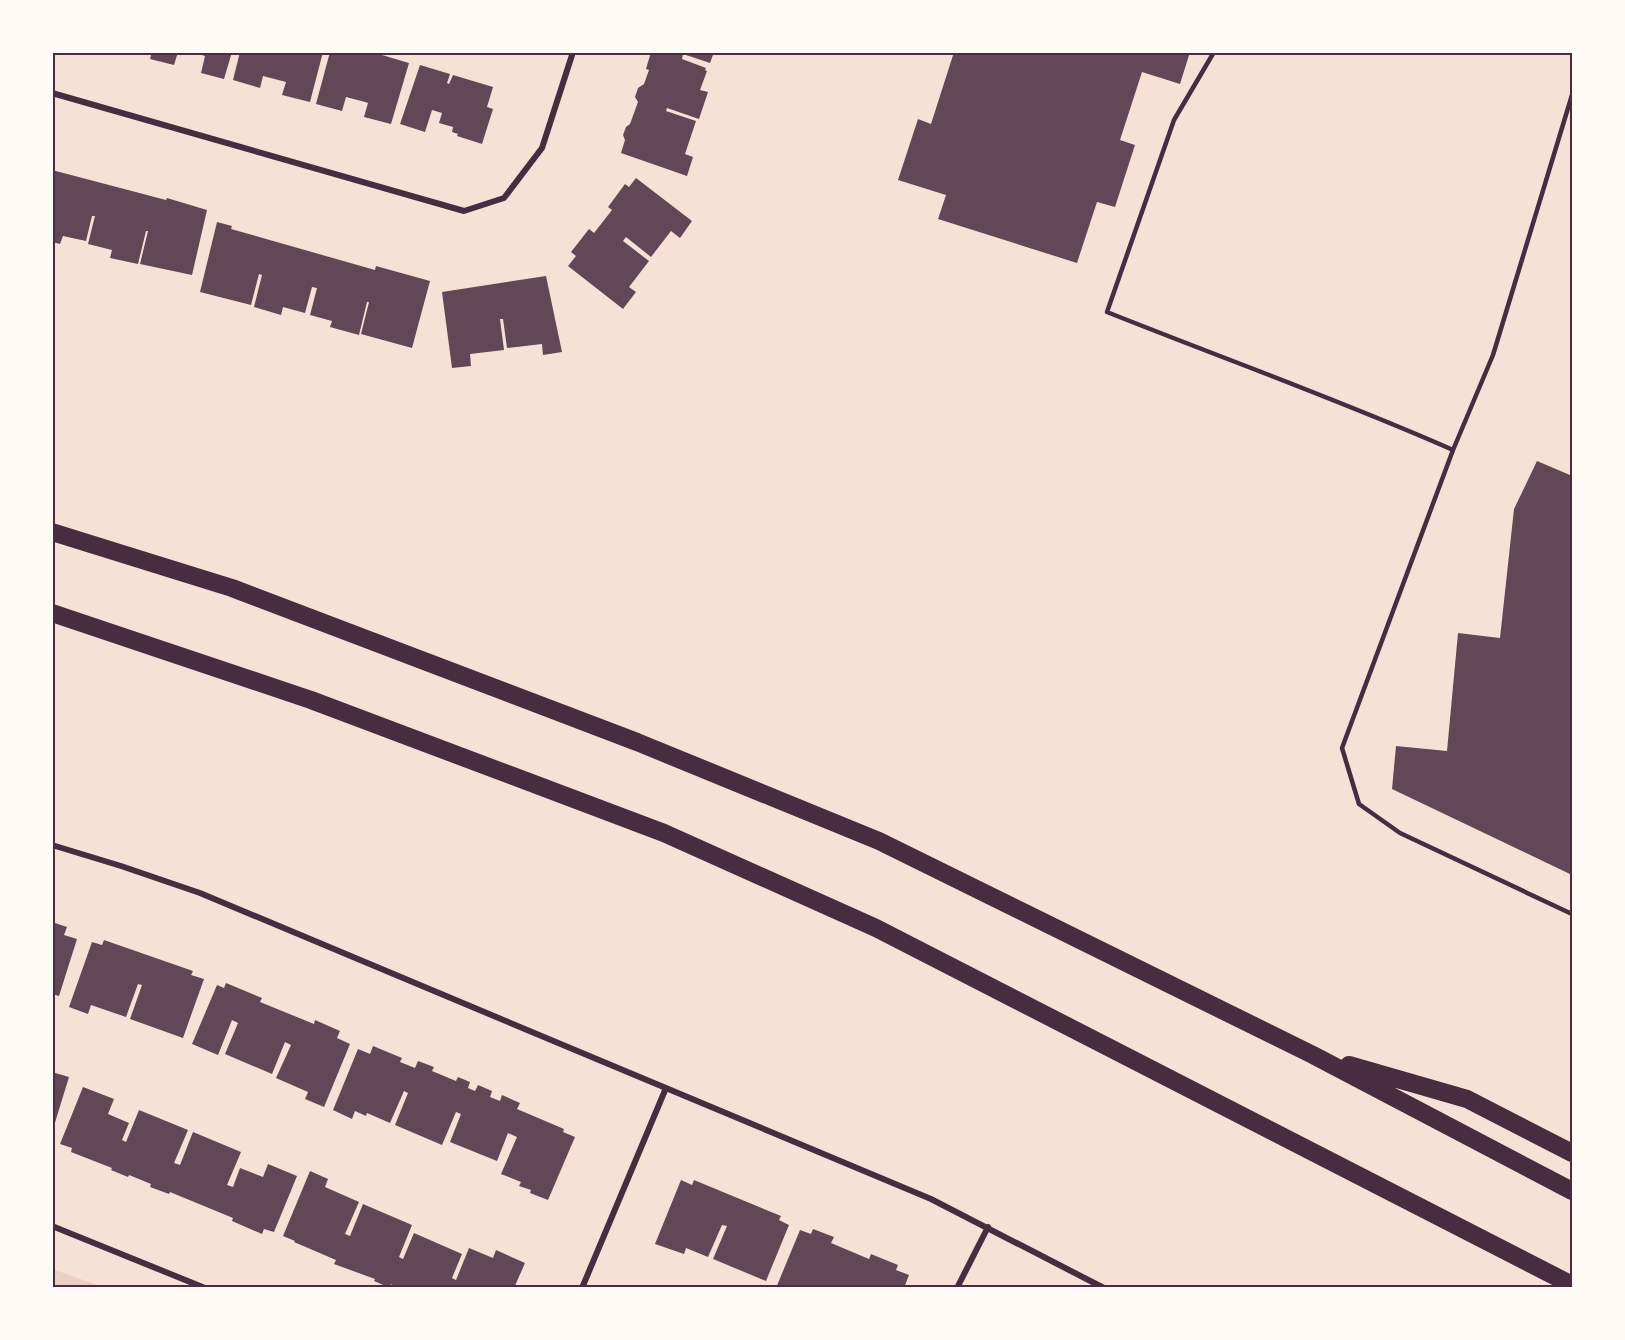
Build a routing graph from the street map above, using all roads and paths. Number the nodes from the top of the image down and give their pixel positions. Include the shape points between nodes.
1 (573, 52) edge
2 (1214, 52) edge
3 (52, 93) edge
4 (1572, 95) edge
5 (1454, 450) junction
6 (52, 532) edge
7 (52, 613) edge
8 (52, 845) edge
9 (1572, 914) edge
10 (1313, 1055) junction
11 (666, 1088) junction
12 (1572, 1153) edge
13 (1572, 1191) edge
14 (52, 1226) edge
15 (988, 1227) junction
16 (1572, 1285) edge
17 (205, 1287) edge
18 (582, 1287) edge
19 (957, 1287) edge
20 (1104, 1287) edge

1 - 3 street via 542,148 504,198 464,211
2 - 5 lane via 1174,120 1107,312
4 - 5 lane via 1493,355
5 - 9 lane via 1342,748 1359,804 1400,833
6 - 10 highway via 254,597 638,742 879,842
7 - 16 highway via 311,700 664,833 876,928
8 - 11 street via 200,893
10 - 12 highway via 1467,1099
10 - 13 highway
11 - 15 street via 931,1199
11 - 18 street
14 - 17 street
15 - 19 street
15 - 20 street

